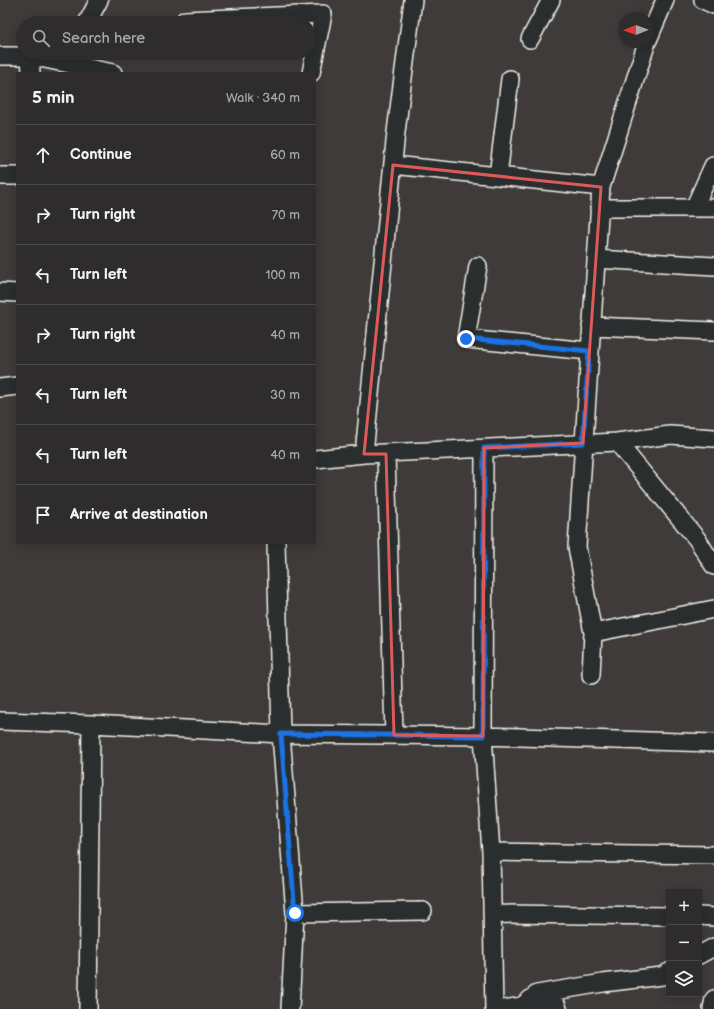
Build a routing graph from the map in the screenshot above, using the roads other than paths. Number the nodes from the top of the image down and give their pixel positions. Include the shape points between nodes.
1 (99, 0) edge
2 (412, 0) edge
3 (551, 0) edge
4 (665, 0) edge
5 (703, 0) edge
6 (714, 5) edge
7 (91, 16) edge
8 (277, 16) edge
9 (654, 25) edge
10 (530, 40) dead end
11 (316, 48) edge
12 (645, 48) edge
13 (0, 56) edge
14 (16, 59) edge
15 (314, 60) edge
16 (30, 61) edge
17 (71, 63) edge
18 (109, 72) edge
19 (311, 72) edge
20 (510, 79) dead end
21 (393, 165) junction
22 (713, 166) edge
23 (0, 176) edge
24 (16, 176) edge
25 (498, 176) junction
26 (600, 187) junction
27 (599, 208) junction
28 (694, 208) junction
29 (714, 208) edge
30 (596, 259) junction
31 (478, 266) dead end
32 (714, 266) edge
33 (0, 292) edge
34 (16, 293) edge
35 (591, 326) junction
36 (714, 332) edge
37 (589, 351) junction
38 (16, 386) edge
39 (0, 388) edge
40 (714, 438) edge
41 (617, 442) junction
42 (583, 443) junction
43 (484, 448) junction
44 (364, 454) junction
45 (386, 454) junction
46 (316, 459) edge
47 (276, 544) edge
48 (714, 566) edge
49 (714, 609) edge
50 (593, 633) junction
51 (591, 675) dead end
52 (0, 720) edge
53 (91, 724) junction
54 (281, 734) junction
55 (394, 735) junction
56 (483, 736) junction
57 (714, 743) edge
58 (491, 852) junction
59 (714, 855) edge
60 (424, 911) dead end
61 (295, 913) junction
62 (492, 914) junction
63 (666, 916) edge
64 (702, 916) edge
65 (714, 917) edge
66 (714, 947) edge
67 (702, 953) edge
68 (666, 974) edge
69 (714, 999) edge
70 (513, 1008) edge
71 (88, 1009) edge
72 (290, 1009) edge
73 (494, 1009) edge
74 (558, 1009) edge
75 (712, 1009) edge

1 - 7 street
2 - 21 street
3 - 10 street
4 - 9 street
5 - 6 street
8 - 11 street via 323,14
12 - 26 street
13 - 14 street
15 - 19 street
16 - 17 street
17 - 18 street
20 - 25 street
21 - 25 street
21 - 44 street
22 - 28 street
23 - 24 street
25 - 26 street
26 - 27 street
27 - 28 street
27 - 30 street
28 - 29 street
30 - 32 street
30 - 35 street
31 - 37 street via 466,339
33 - 34 street
35 - 36 street
35 - 37 street
37 - 42 street
38 - 39 street
40 - 41 street via 670,435
41 - 42 street
41 - 48 street via 697,539
42 - 43 street
42 - 50 street via 577,547
43 - 45 street
43 - 56 street
44 - 45 street
44 - 46 street
45 - 55 street
47 - 54 street
49 - 50 street
50 - 51 street
52 - 53 street
53 - 54 street
53 - 71 street
54 - 55 street
54 - 61 street
55 - 56 street
56 - 57 street
56 - 58 street
58 - 59 street
58 - 62 street
60 - 61 street
61 - 72 street
62 - 63 street
62 - 73 street
64 - 65 street
66 - 67 street
68 - 70 street via 537,994
69 - 75 street
70 - 74 street via 557,1006

